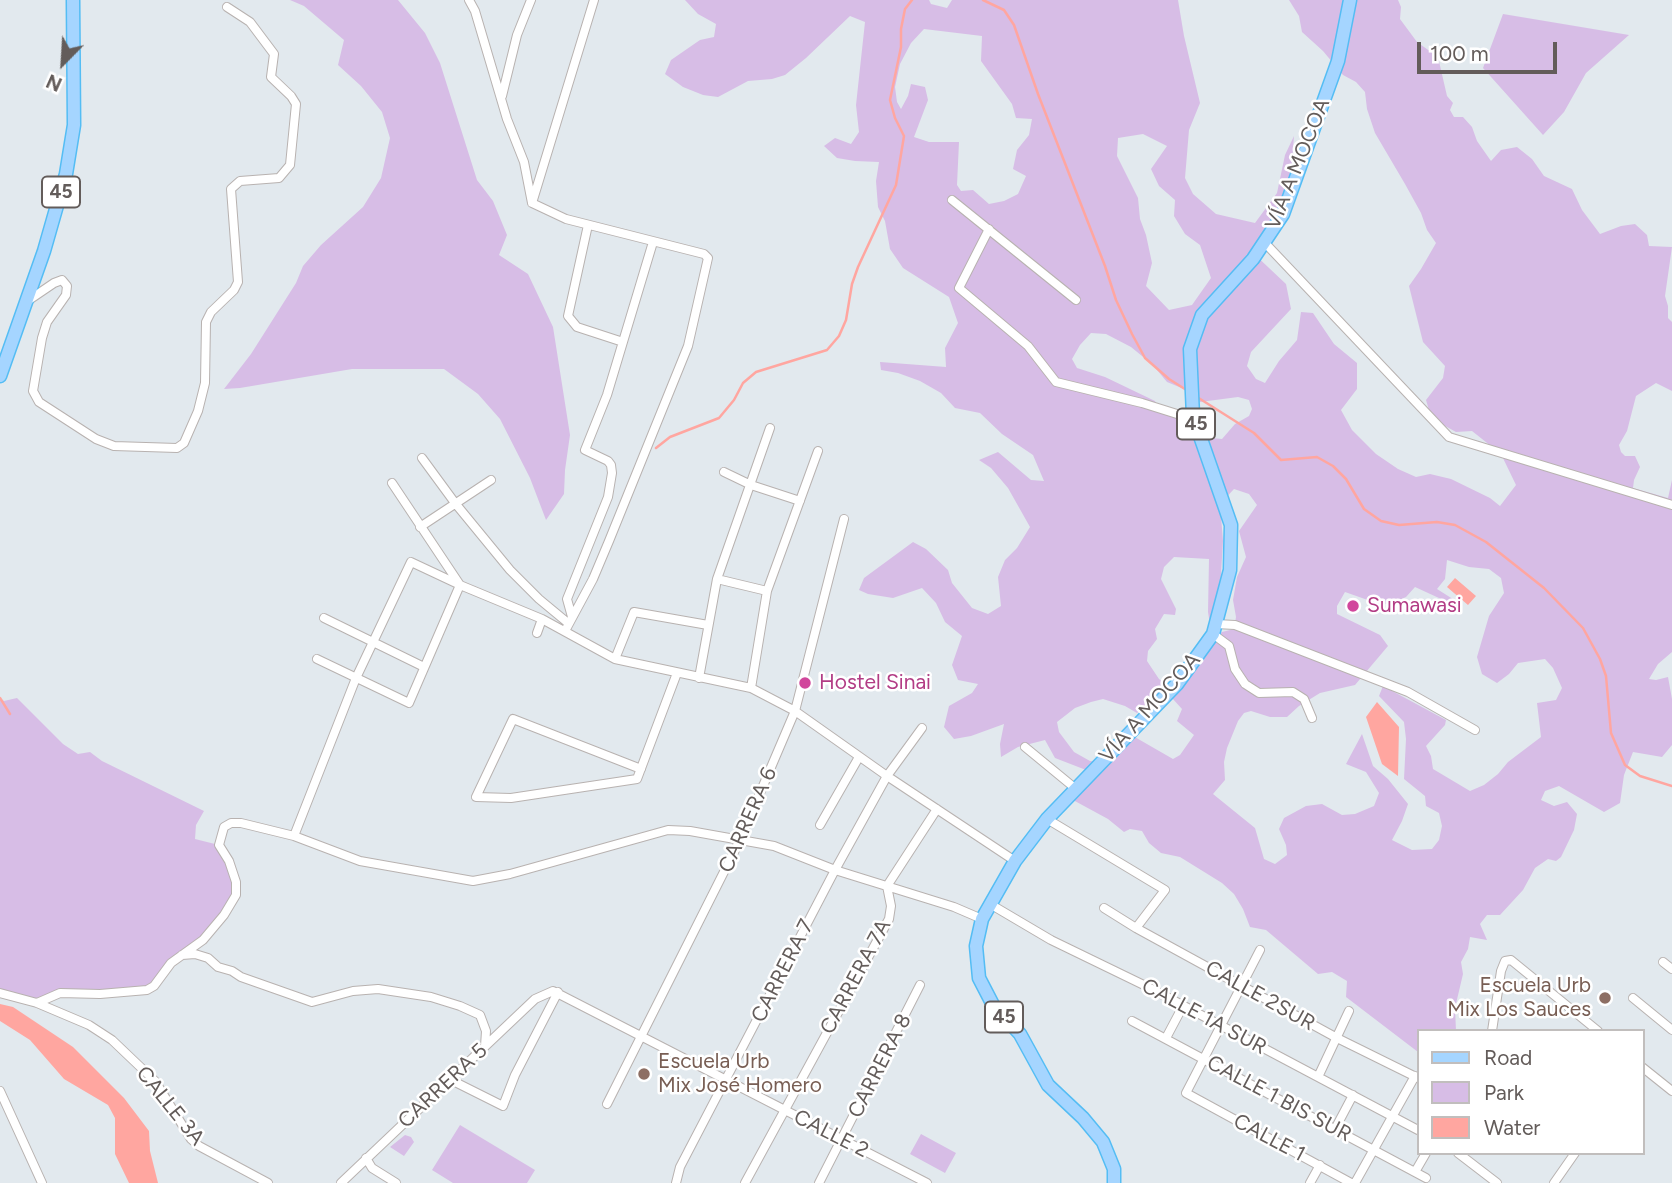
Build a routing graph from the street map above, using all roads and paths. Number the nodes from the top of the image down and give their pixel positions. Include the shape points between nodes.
1 (73, 0) edge
2 (469, 0) edge
3 (531, 0) edge
4 (594, 0) edge
5 (1350, 0) edge
6 (227, 7) dead end
7 (501, 99) junction
8 (952, 200) dead end
9 (532, 203) junction
10 (588, 225) junction
11 (989, 229) junction
12 (653, 242) junction
13 (1265, 243) junction
14 (1076, 300) dead end
15 (24, 303) junction
16 (623, 342) junction
17 (0, 376) edge
18 (1193, 416) junction
19 (770, 428) dead end
20 (818, 451) dead end
21 (422, 458) dead end
22 (724, 472) dead end
23 (491, 480) dead end
24 (392, 483) dead end
25 (751, 485) junction
26 (800, 501) junction
27 (455, 503) junction
28 (1672, 505) edge
29 (844, 519) dead end
30 (420, 527) junction
31 (584, 556) junction
32 (602, 558) junction
33 (717, 579) junction
34 (460, 585) junction
35 (768, 590) junction
36 (324, 618) dead end
37 (542, 619) junction
38 (568, 624) junction
39 (708, 625) junction
40 (1215, 629) junction
41 (537, 633) dead end
42 (373, 641) junction
43 (317, 659) dead end
44 (615, 659) junction
45 (424, 667) junction
46 (677, 673) junction
47 (356, 678) junction
48 (699, 678) junction
49 (751, 688) junction
50 (795, 712) junction
51 (1312, 718) dead end
52 (922, 728) dead end
53 (1475, 730) dead end
54 (1026, 747) dead end
55 (859, 757) junction
56 (641, 769) junction
57 (887, 776) junction
58 (1076, 789) junction
59 (937, 809) junction
60 (1047, 819) junction
61 (820, 825) dead end
62 (294, 836) junction
63 (740, 841) junction
64 (1015, 861) junction
65 (835, 870) junction
66 (887, 886) junction
67 (990, 904) junction
68 (1104, 908) dead end
69 (982, 919) junction
70 (1136, 928) junction
71 (1260, 950) dead end
72 (180, 955) junction
73 (1663, 962) dead end
74 (1672, 969) edge
75 (920, 985) dead end
76 (1241, 986) junction
77 (547, 992) joint
78 (558, 992) junction
79 (0, 993) edge
80 (1633, 998) dead end
81 (37, 1003) junction
82 (1183, 1006) junction
83 (1349, 1011) dead end
84 (1132, 1021) dead end
85 (1220, 1025) junction
86 (1492, 1029) edge
87 (1596, 1029) edge
88 (1672, 1030) edge
89 (643, 1036) junction
90 (1166, 1038) junction
91 (1337, 1038) junction
92 (485, 1046) junction
93 (1205, 1059) junction
94 (1644, 1069) edge
95 (1318, 1077) junction
96 (1416, 1077) edge
97 (449, 1079) junction
98 (1416, 1079) edge
99 (726, 1081) junction
100 (0, 1091) edge
101 (1672, 1091) edge
102 (1353, 1095) junction
103 (607, 1104) dead end
104 (783, 1110) junction
105 (1394, 1116) junction
106 (1335, 1129) junction
107 (1416, 1129) edge
108 (842, 1140) junction
109 (1375, 1151) junction
110 (1425, 1155) edge
111 (1575, 1155) edge
112 (1468, 1156) edge
113 (366, 1158) junction
114 (1320, 1165) junction
115 (1415, 1172) junction
116 (1426, 1178) dead end
117 (42, 1183) edge
118 (268, 1183) edge
119 (341, 1183) edge
120 (397, 1183) edge
121 (676, 1183) edge
122 (745, 1183) edge
123 (819, 1183) edge
124 (927, 1183) edge
125 (1114, 1183) edge
126 (1310, 1183) edge
127 (1353, 1183) edge
128 (1497, 1183) edge
129 (1554, 1183) edge

1 - 15 main road, 45 via 75,125 44,251
2 - 7 street
3 - 7 street
4 - 9 street
5 - 13 main road, VÍA A MOCOA / 45 via 1338,61 1283,214
6 - 15 street via 250,22 274,54 271,77 296,104 290,165 279,178 240,181 231,190 238,282 206,322 205,383 184,443 177,448 114,446 39,402 33,391 42,338 67,286 62,280 54,283
7 - 9 street via 524,162
8 - 11 street
9 - 10 street
10 - 12 street
10 - 16 street via 568,316 577,327
11 - 14 street
11 - 18 street via 960,288 1028,346 1056,382
12 - 16 street
12 - 32 street via 708,258 688,346
13 - 18 main road, VÍA A MOCOA / 45 via 1202,315 1194,334 1190,349
13 - 28 street via 1449,437
15 - 17 main road, 45
16 - 31 street via 585,450 608,461 611,473 608,497
18 - 40 main road, VÍA A MOCOA / 45 via 1231,525 1230,570
19 - 25 street
20 - 26 street
21 - 27 street
22 - 25 street
23 - 27 street
24 - 30 street
25 - 26 street
25 - 33 street
26 - 35 street
27 - 30 street
27 - 38 street via 510,570
29 - 50 street, CARRERA 6
30 - 34 street
31 - 32 street
31 - 38 street via 568,599
32 - 38 street
33 - 35 street
33 - 39 street
34 - 37 street
34 - 42 street via 411,562
34 - 45 street
35 - 49 street
36 - 42 street
37 - 38 street
37 - 41 street
38 - 44 street
39 - 44 street via 634,611
39 - 48 street
40 - 51 street via 1229,646 1245,684 1259,693 1293,692 1304,699
40 - 53 street via 1234,625 1408,692
40 - 58 main road, VÍA A MOCOA / 45 via 1177,684
42 - 45 street
42 - 47 street
43 - 47 street
44 - 46 street
45 - 47 street via 409,703
46 - 48 street
46 - 56 street
47 - 62 street
48 - 49 street
49 - 50 street
50 - 55 street
50 - 63 street, CARRERA 6
52 - 57 street, CARRERA 7
54 - 58 street
55 - 57 street
55 - 61 street
56 - 56 street via 637,779 511,798 476,797 513,719
57 - 59 street
57 - 65 street, CARRERA 7
58 - 60 main road, VÍA A MOCOA / 45
59 - 64 street
59 - 66 street
60 - 64 main road, 45
60 - 70 street via 1165,890
62 - 63 street via 360,861 473,881 668,830
62 - 72 street via 241,823 224,827 219,845 236,881 236,895 214,929
63 - 65 street via 774,846
63 - 89 street, CARRERA 6
64 - 67 main road, 45
65 - 66 street
65 - 99 street, CARRERA 7
66 - 69 street
66 - 104 street, CARRERA 7A via 889,919
67 - 69 main road, 45
67 - 82 street, CALLE 1A SUR
68 - 70 street, CALLE 2SUR
69 - 125 main road, 45 via 976,946 979,978 993,1005 1020,1034 1048,1085 1103,1142 1114,1169
70 - 76 street, CALLE 2SUR
71 - 76 street
72 - 81 street via 147,990 60,993
72 - 92 street via 208,958 241,977 312,1002 378,989 431,997 480,1015
73 - 74 street
75 - 108 street, CARRERA 8
76 - 85 street
76 - 91 street, CALLE 2SUR
77 - 78 street, CALLE 2
77 - 92 street, CARRERA 5
78 - 89 street, CALLE 2
78 - 97 street via 503,1106
79 - 81 street, CALLE 3A
80 - 88 street
81 - 118 street, CALLE 3A via 89,1025 112,1041 155,1081 191,1139
82 - 85 street, CALLE 1A SUR
82 - 90 street
83 - 91 street
84 - 90 street, CALLE 1 BIS SUR
85 - 93 street
85 - 95 street, CALLE 1A SUR
86 - 87 street via 1501,971 1505,961 1511,960
89 - 99 street, CALLE 2
89 - 103 street, CARRERA 6
90 - 93 street, CALLE 1 BIS SUR
91 - 95 street
91 - 96 street, CALLE 2SUR
92 - 97 street, CARRERA 5
93 - 106 street, CALLE 1 BIS SUR
93 - 114 street, CALLE 1 via 1186,1093
94 - 101 street
95 - 102 street, CALLE 1A SUR
97 - 113 street, CARRERA 5
98 - 105 street
99 - 104 street, CALLE 2
99 - 121 street, CARRERA 7
100 - 117 street
102 - 105 street, CALLE 1A SUR
102 - 106 street
104 - 108 street, CALLE 2
104 - 122 street, CARRERA 7A
105 - 107 street, CALLE 1A SUR
105 - 109 street
106 - 109 street, CALLE 1 BIS SUR
108 - 123 street, CARRERA 8
108 - 124 street, CALLE 2
109 - 115 street, CALLE 1 BIS SUR
109 - 127 street
110 - 115 street
111 - 129 street
112 - 128 street
113 - 119 street, CARRERA 5
113 - 120 street via 372,1168
114 - 126 street
114 - 127 street, CALLE 1
115 - 116 street, CALLE 1 BIS SUR

